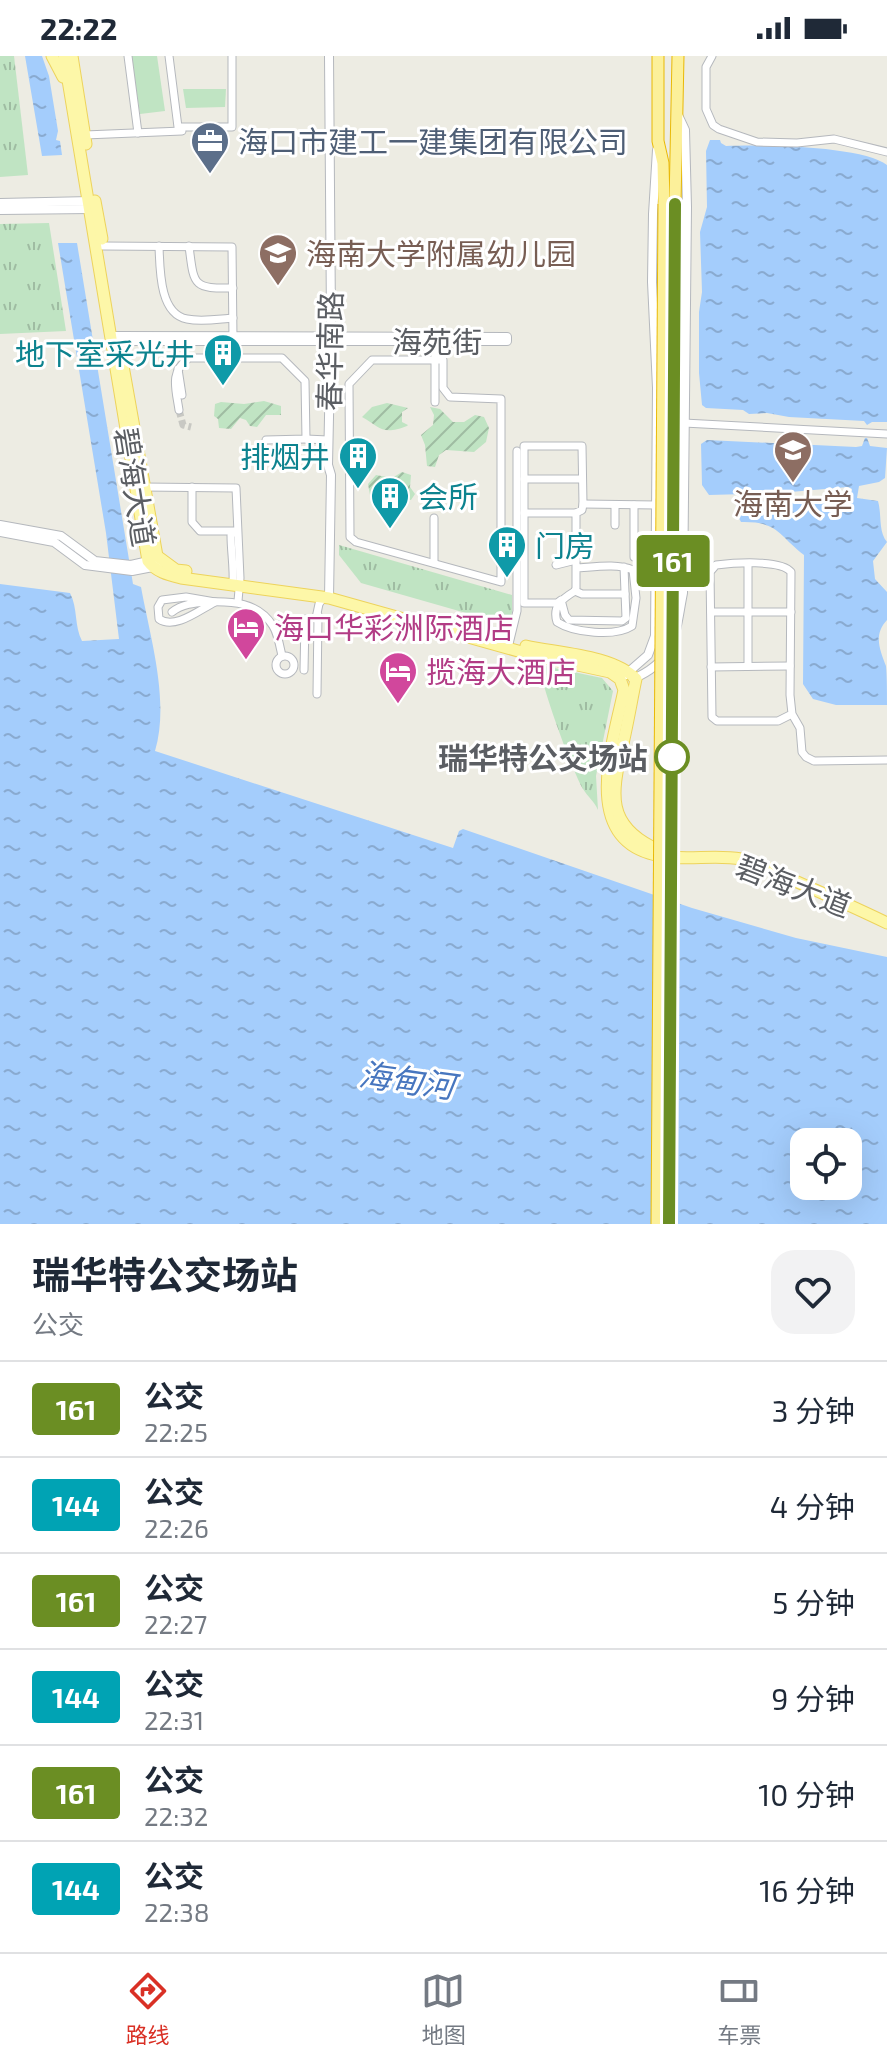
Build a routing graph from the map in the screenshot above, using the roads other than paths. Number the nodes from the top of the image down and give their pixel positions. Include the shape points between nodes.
1 (52, 56) edge
2 (64, 56) edge
3 (72, 56) edge
4 (128, 56) edge
5 (169, 56) edge
6 (232, 56) edge
7 (326, 56) edge
8 (658, 56) edge
9 (678, 56) edge
10 (712, 56) edge
11 (719, 56) edge
12 (68, 83) junction
13 (229, 91) dead end
14 (678, 115) junction
15 (230, 128) junction
16 (138, 133) junction
17 (85, 135) junction
18 (658, 141) junction
19 (887, 150) edge
20 (0, 203) edge
21 (669, 204) junction
22 (92, 205) junction
23 (0, 210) edge
24 (103, 246) junction
25 (159, 246) junction
26 (189, 246) junction
27 (233, 288) junction
28 (233, 318) junction
29 (115, 339) junction
30 (222, 339) junction
31 (233, 339) junction
32 (328, 339) junction
33 (435, 339) junction
34 (222, 357) junction
35 (435, 360) junction
36 (178, 369) junction
37 (182, 395) dead end
38 (435, 402) dead end
39 (179, 410) tunnel mouth
40 (684, 427) junction
41 (656, 431) junction
42 (887, 434) edge
43 (306, 439) junction
44 (266, 440) dead end
45 (326, 440) junction
46 (517, 451) dead end
47 (524, 479) junction
48 (582, 479) junction
49 (144, 487) junction
50 (192, 487) junction
51 (225, 503) dead end
52 (237, 503) junction
53 (583, 504) junction
54 (615, 505) junction
55 (634, 505) junction
56 (656, 505) junction
57 (524, 513) junction
58 (576, 513) junction
59 (434, 518) dead end
60 (0, 525) edge
61 (615, 525) dead end
62 (237, 531) junction
63 (0, 532) edge
64 (656, 558) junction
65 (434, 563) junction
66 (150, 564) junction
67 (576, 564) junction
68 (748, 564) junction
69 (105, 565) junction
70 (556, 565) dead end
71 (501, 566) junction
72 (624, 567) junction
73 (517, 572) junction
74 (237, 582) junction
75 (575, 591) junction
76 (655, 593) junction
77 (683, 593) junction
78 (327, 594) junction
79 (625, 594) junction
80 (561, 600) junction
81 (238, 601) junction
82 (215, 602) junction
83 (172, 612) dead end
84 (711, 612) junction
85 (748, 612) junction
86 (791, 612) junction
87 (318, 615) junction
88 (305, 621) junction
89 (274, 627) junction
90 (509, 645) junction
91 (282, 656) dead end
92 (748, 666) junction
93 (790, 666) junction
94 (711, 667) junction
95 (304, 670) dead end
96 (628, 676) junction
97 (317, 694) dead end
98 (792, 714) junction
99 (886, 760) edge
100 (887, 915) edge
101 (887, 923) edge
102 (657, 1224) edge
103 (669, 1224) edge

1 - 12 main road
2 - 12 main road, 碧海大道
3 - 17 main road, 碧海大道
4 - 16 street
5 - 15 street via 178,127
6 - 15 street
7 - 32 street, 春华南路
8 - 18 highway
9 - 14 highway
10 - 19 street via 706,67 706,109 719,129 757,142 834,139
11 - 19 street via 710,67 709,109 721,126 757,139 835,137
12 - 22 main road, 碧海大道
13 - 15 street
14 - 21 highway
14 - 40 street via 685,130 687,194
15 - 16 street
16 - 17 street
17 - 22 main road, 碧海大道
18 - 21 highway
18 - 41 street via 652,282
20 - 22 street
21 - 102 highway, bridge
21 - 103 highway, bridge
22 - 23 street
22 - 24 main road, 碧海大道
22 - 29 main road, 碧海大道
24 - 25 street
24 - 29 main road, 碧海大道
25 - 26 street
25 - 28 street via 167,303 176,314 189,320
26 - 27 street via 197,285
26 - 27 street via 232,247
27 - 28 street
28 - 31 street
29 - 30 street, 海苑街
29 - 49 main road, 碧海大道
29 - 66 main road, 碧海大道
30 - 31 street, 海苑街
30 - 34 street
31 - 32 street, 海苑街
32 - 33 street, 海苑街
32 - 45 street, 春华南路
33 - 33 street, 海苑街 via 507,337 507,341
33 - 35 street
34 - 36 street via 189,358
34 - 43 street via 282,358 305,381
35 - 38 street
35 - 65 street via 372,360 349,384 350,537
35 - 71 street via 443,360 443,388 450,397 501,399
36 - 37 street
36 - 39 street via 174,377
40 - 41 street
40 - 42 street
40 - 77 street
41 - 56 street
43 - 44 street
43 - 45 street
45 - 78 street, 春华南路 via 331,475
46 - 73 street
47 - 48 street
47 - 48 street via 524,446 582,446
47 - 57 street
48 - 53 street
49 - 50 street
49 - 66 main road, 碧海大道 via 154,546
50 - 52 street via 235,487
50 - 62 street via 192,522 200,531
51 - 52 street
52 - 62 street
53 - 54 street
53 - 58 street
54 - 55 street
54 - 61 street
55 - 56 street
55 - 64 street via 634,557
56 - 64 street
57 - 58 street
57 - 80 street via 524,603
58 - 67 street
59 - 65 street
60 - 69 street via 61,536
62 - 74 street via 231,535
63 - 69 street via 54,542 85,565
64 - 76 street
65 - 71 street via 501,582
66 - 69 street
66 - 74 main road, 碧海大道
67 - 70 street
67 - 72 street
67 - 75 street
68 - 84 street via 711,569
68 - 85 street
68 - 86 street via 788,567
71 - 73 street
72 - 79 street
72 - 80 street via 635,576 631,627 615,633 560,625 555,615
73 - 90 street via 516,622
74 - 78 main road, 碧海大道
74 - 81 street
75 - 79 street
75 - 80 street
76 - 77 street via 669,599
76 - 96 street via 653,644
77 - 96 street via 675,638 663,657
78 - 87 street
78 - 90 main road, 碧海大道
79 - 80 street via 626,618 619,622 569,620
81 - 82 street
81 - 89 street
82 - 82 street via 170,624 157,615 165,598
82 - 83 street
84 - 85 street
84 - 94 street
85 - 86 street
85 - 92 street
86 - 93 street
87 - 88 street
87 - 97 street
88 - 89 street
88 - 95 street
89 - 91 street
90 - 96 main road, 碧海大道 via 612,663
92 - 93 street
92 - 94 street
93 - 98 street
94 - 98 street via 714,719 778,721
96 - 100 main road, 碧海大道 via 613,794 619,815 636,837 661,849 748,853
96 - 101 main road, 碧海大道 via 606,794 614,823 629,842 664,857 744,859
98 - 99 street via 800,728 802,752 810,760

